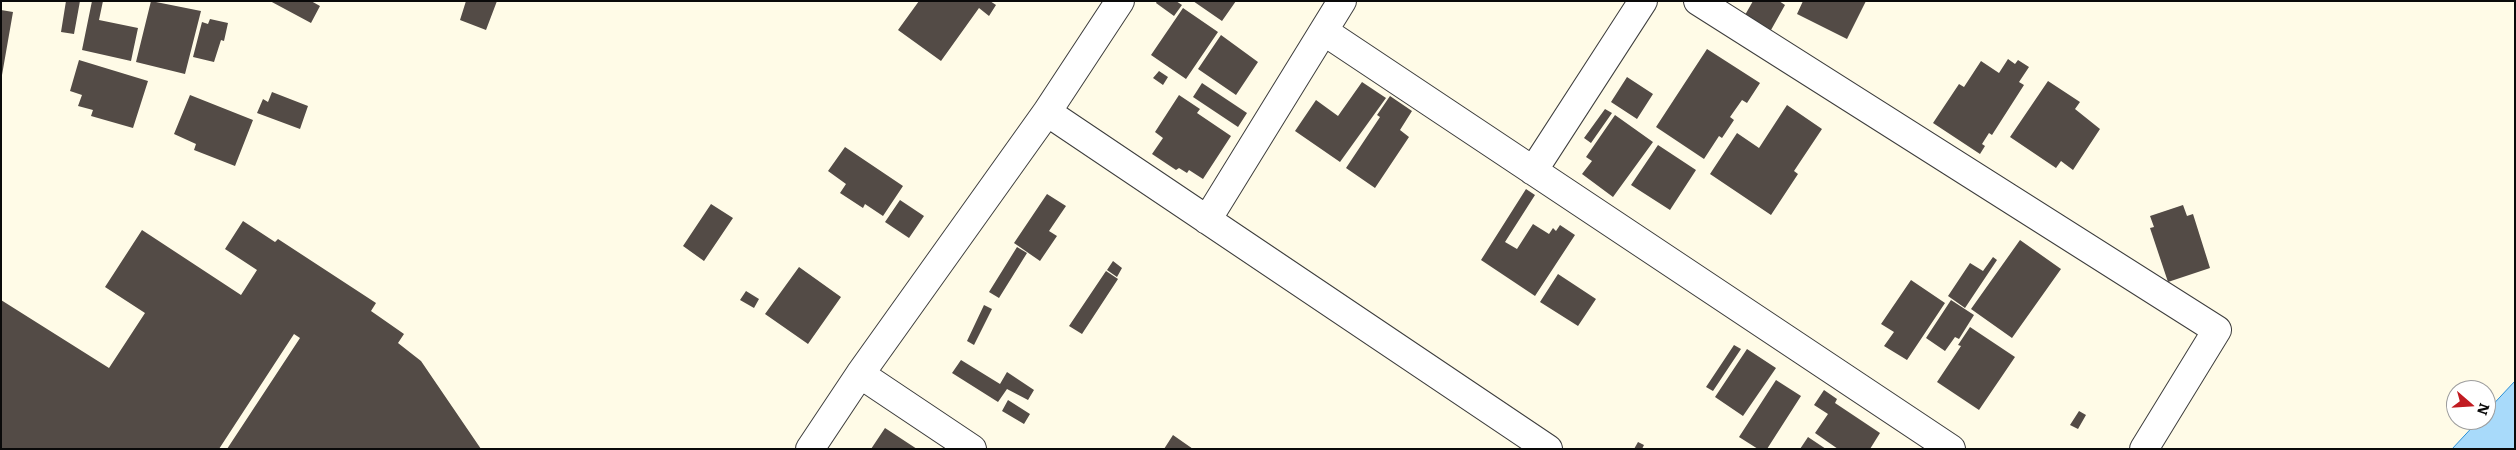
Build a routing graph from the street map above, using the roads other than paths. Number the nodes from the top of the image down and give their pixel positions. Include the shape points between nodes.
1 (1120, 1) edge
2 (1342, 1) edge
3 (1643, 1) edge
4 (1698, 1) edge
5 (1325, 32) junction
6 (1047, 112) junction
7 (1533, 170) junction
8 (1207, 220) junction
9 (860, 374) junction
10 (810, 449) edge
11 (972, 449) edge
12 (1548, 449) edge
13 (1951, 449) edge
14 (2144, 449) edge

1 - 6 street
2 - 5 street
3 - 7 street
4 - 14 street via 2217,330
5 - 7 street
5 - 8 street
6 - 8 street
6 - 9 street
7 - 13 street
8 - 12 street
9 - 10 street
9 - 11 street

